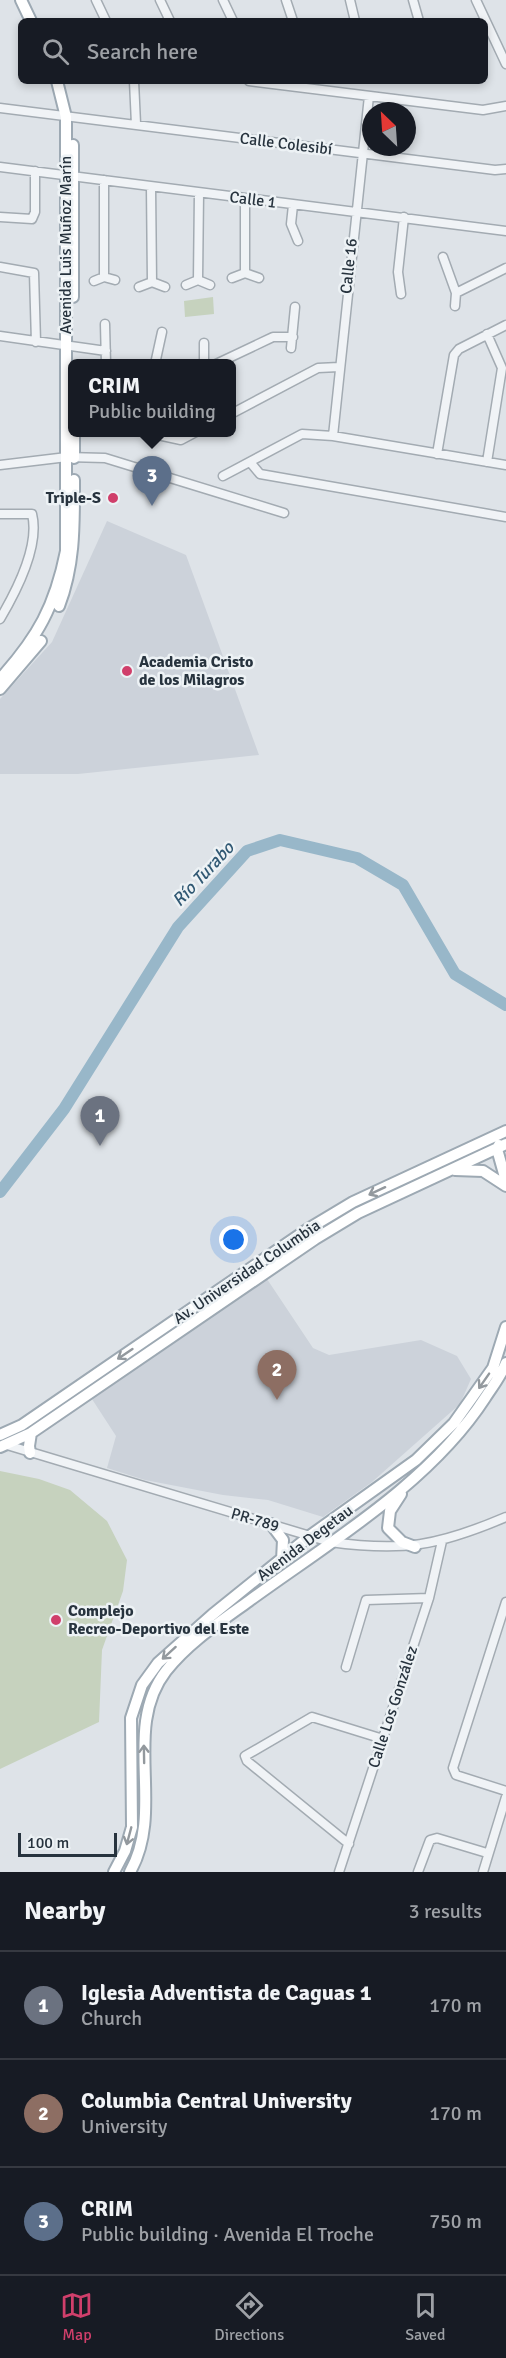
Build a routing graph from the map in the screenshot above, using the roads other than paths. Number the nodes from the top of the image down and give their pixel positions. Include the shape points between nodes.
1 (21, 0) edge
2 (29, 0) edge
3 (96, 0) edge
4 (160, 0) edge
5 (223, 0) edge
6 (286, 0) edge
7 (350, 0) edge
8 (413, 0) edge
9 (476, 0) edge
10 (30, 18) edge
11 (38, 18) edge
12 (105, 18) edge
13 (169, 18) edge
14 (232, 18) edge
15 (292, 18) edge
16 (354, 18) edge
17 (417, 18) edge
18 (484, 18) edge
19 (488, 26) edge
20 (496, 43) junction
21 (488, 46) edge
22 (506, 64) edge
23 (58, 84) edge
24 (65, 84) edge
25 (134, 84) edge
26 (298, 84) edge
27 (369, 96) junction
28 (368, 102) edge
29 (506, 106) edge
30 (0, 108) edge
31 (70, 117) junction
32 (136, 124) junction
33 (362, 154) joint
34 (379, 156) edge
35 (0, 168) edge
36 (506, 169) edge
37 (35, 171) junction
38 (69, 176) junction
39 (104, 180) junction
40 (152, 187) junction
41 (198, 193) junction
42 (245, 199) junction
43 (293, 205) junction
44 (355, 212) junction
45 (0, 217) edge
46 (404, 217) junction
47 (506, 231) edge
48 (298, 241) dead end
49 (443, 257) dead end
50 (0, 267) edge
51 (506, 268) edge
52 (245, 273) junction
53 (104, 277) junction
54 (232, 278) dead end
55 (259, 278) dead end
56 (115, 280) dead end
57 (198, 280) junction
58 (94, 281) dead end
59 (152, 282) junction
60 (186, 285) dead end
61 (210, 285) dead end
62 (139, 287) dead end
63 (165, 287) dead end
64 (456, 293) junction
65 (401, 294) dead end
66 (455, 306) dead end
67 (296, 307) dead end
68 (105, 324) dead end
69 (506, 325) edge
70 (162, 332) dead end
71 (487, 334) junction
72 (0, 336) edge
73 (293, 337) junction
74 (36, 342) junction
75 (204, 343) dead end
76 (69, 346) junction
77 (291, 348) dead end
78 (106, 351) junction
79 (69, 359) edge
80 (72, 359) edge
81 (106, 359) edge
82 (155, 359) edge
83 (204, 359) edge
84 (225, 359) edge
85 (339, 367) junction
86 (236, 411) edge
87 (333, 436) junction
88 (70, 437) edge
89 (73, 437) edge
90 (168, 437) edge
91 (187, 437) edge
92 (437, 453) junction
93 (70, 457) junction
94 (250, 462) junction
95 (487, 462) junction
96 (0, 465) edge
97 (506, 465) edge
98 (223, 476) dead end
99 (284, 513) dead end
100 (0, 514) edge
101 (506, 517) edge
102 (0, 619) edge
103 (31, 649) junction
104 (0, 679) edge
105 (0, 688) edge
106 (506, 1131) edge
107 (503, 1146) edge
108 (446, 1172) junction
109 (399, 1180) junction
110 (506, 1181) edge
111 (506, 1186) edge
112 (506, 1327) edge
113 (154, 1335) junction
114 (161, 1344) junction
115 (506, 1364) edge
116 (77, 1387) junction
117 (31, 1433) junction
118 (0, 1435) edge
119 (2, 1445) edge
120 (30, 1453) junction
121 (415, 1478) junction
122 (506, 1517) edge
123 (271, 1524) junction
124 (311, 1535) junction
125 (442, 1541) junction
126 (330, 1542) junction
127 (415, 1547) junction
128 (282, 1560) junction
129 (429, 1598) junction
130 (506, 1602) edge
131 (496, 1635) junction
132 (506, 1638) edge
133 (346, 1666) dead end
134 (383, 1739) junction
135 (506, 1791) edge
136 (506, 1797) edge
137 (349, 1844) junction
138 (487, 1853) junction
139 (114, 1872) edge
140 (130, 1872) edge
141 (339, 1872) edge
142 (418, 1872) edge
143 (483, 1872) edge

1 - 10 main road
2 - 11 main road
3 - 12 street
4 - 13 street
5 - 14 street
6 - 15 street
7 - 16 street
8 - 17 street
9 - 18 street
19 - 20 street
20 - 21 street
20 - 22 street
23 - 31 main road, Avenida Luis Muñoz Marín
24 - 31 main road, Avenida Luis Muñoz Marín
25 - 32 street
26 - 27 street
27 - 28 street, Calle 16
27 - 29 street via 483,110
30 - 31 street, Calle Colesibí
31 - 32 street, Calle Colesibí
31 - 38 main road, Avenida Luis Muñoz Marín
32 - 33 street, Calle Colesibí
33 - 44 street, Calle 16
34 - 36 street, Calle Colesibí
35 - 37 street, Calle 1
37 - 38 street, Calle 1
37 - 45 street via 32,219
38 - 39 street, Calle 1
38 - 76 main road, Avenida Luis Muñoz Marín
39 - 40 street, Calle 1
39 - 53 street
40 - 41 street, Calle 1
40 - 59 street
41 - 42 street, Calle 1
41 - 57 street
42 - 43 street, Calle 1
42 - 52 street
43 - 44 street, Calle 1
43 - 48 street via 291,224
44 - 46 street, Calle 1
44 - 85 street, Calle 16
46 - 47 street, Calle 1
46 - 65 street via 398,272
49 - 64 street
50 - 74 street via 34,273
51 - 64 street
52 - 54 street
52 - 55 street
53 - 56 street
53 - 58 street
57 - 60 street
57 - 61 street
59 - 62 street
59 - 63 street
64 - 66 street
67 - 73 street
68 - 78 street
69 - 71 street
70 - 82 street
71 - 92 street via 454,355
71 - 95 street via 502,368
72 - 74 street
73 - 77 street
73 - 84 street via 273,337
74 - 76 street
75 - 83 street
76 - 78 street
76 - 79 main road, Avenida Luis Muñoz Marín
76 - 80 main road, Avenida Luis Muñoz Marín
78 - 81 street
85 - 86 street via 318,368
85 - 87 street, Calle 16
87 - 92 street
87 - 94 street via 302,434
88 - 93 main road, Avenida Luis Muñoz Marín
89 - 93 main road, Avenida Luis Muñoz Marín
90 - 91 street
92 - 95 street
93 - 96 street
93 - 99 street via 131,464
93 - 103 main road, Avenida Luis Muñoz Marín via 66,550 46,619
94 - 98 street
94 - 101 street via 260,474
95 - 97 street
100 - 102 street via 32,514 34,524 26,567
103 - 104 main road, Avenida Luis Muñoz Marín
103 - 105 main road, Avenida Luis Muñoz Marín
106 - 109 main road, Av. Universidad Columbia
107 - 108 main road, Av. Universidad Columbia
107 - 109 main road via 480,1149 418,1177
107 - 110 main road
108 - 111 main road via 483,1172
108 - 114 main road, Av. Universidad Columbia via 358,1213
109 -> 113 main road, Av. Universidad Columbia via 308,1229
112 -> 124 main road, Avenida Degetau via 493,1368 454,1423 416,1460
113 - 114 main road
113 -> 116 main road, Av. Universidad Columbia
114 - 117 main road, Av. Universidad Columbia
115 - 121 main road, Avenida Degetau via 471,1420
116 - 118 main road, Av. Universidad Columbia via 22,1425
116 - 119 main road
117 - 119 main road, Av. Universidad Columbia
117 - 120 main road
119 - 120 street, PR-789 / PR-789
120 - 123 street, PR-789 / PR-789
121 - 126 main road, Avenida Degetau
121 - 127 main road via 394,1502 387,1518 391,1534
122 - 125 street, PR-789 / PR-789
123 - 124 street, PR-789 / PR-789
123 - 128 main road via 283,1540
124 - 126 street, PR-789 / PR-789
124 - 128 main road, Avenida Degetau
125 - 127 street, PR-789 / PR-789
125 - 129 street, Calle Los González
126 - 127 street, PR-789 / PR-789 via 372,1548
140 -> 126 main road, Avenida Degetau via 145,1833 144,1737 150,1703 165,1671 204,1633
128 -> 139 main road, Avenida Degetau via 165,1656 142,1685 131,1718 132,1827
129 - 133 street via 366,1600
129 - 134 street, Calle Los González
130 - 131 street
131 - 132 street
131 - 135 street via 453,1768 456,1775
134 - 137 street, Calle Los González
134 - 137 street via 312,1717 245,1756
136 - 138 street
137 - 141 street, Calle Los González
138 - 142 street via 437,1838 430,1840
138 - 143 street

